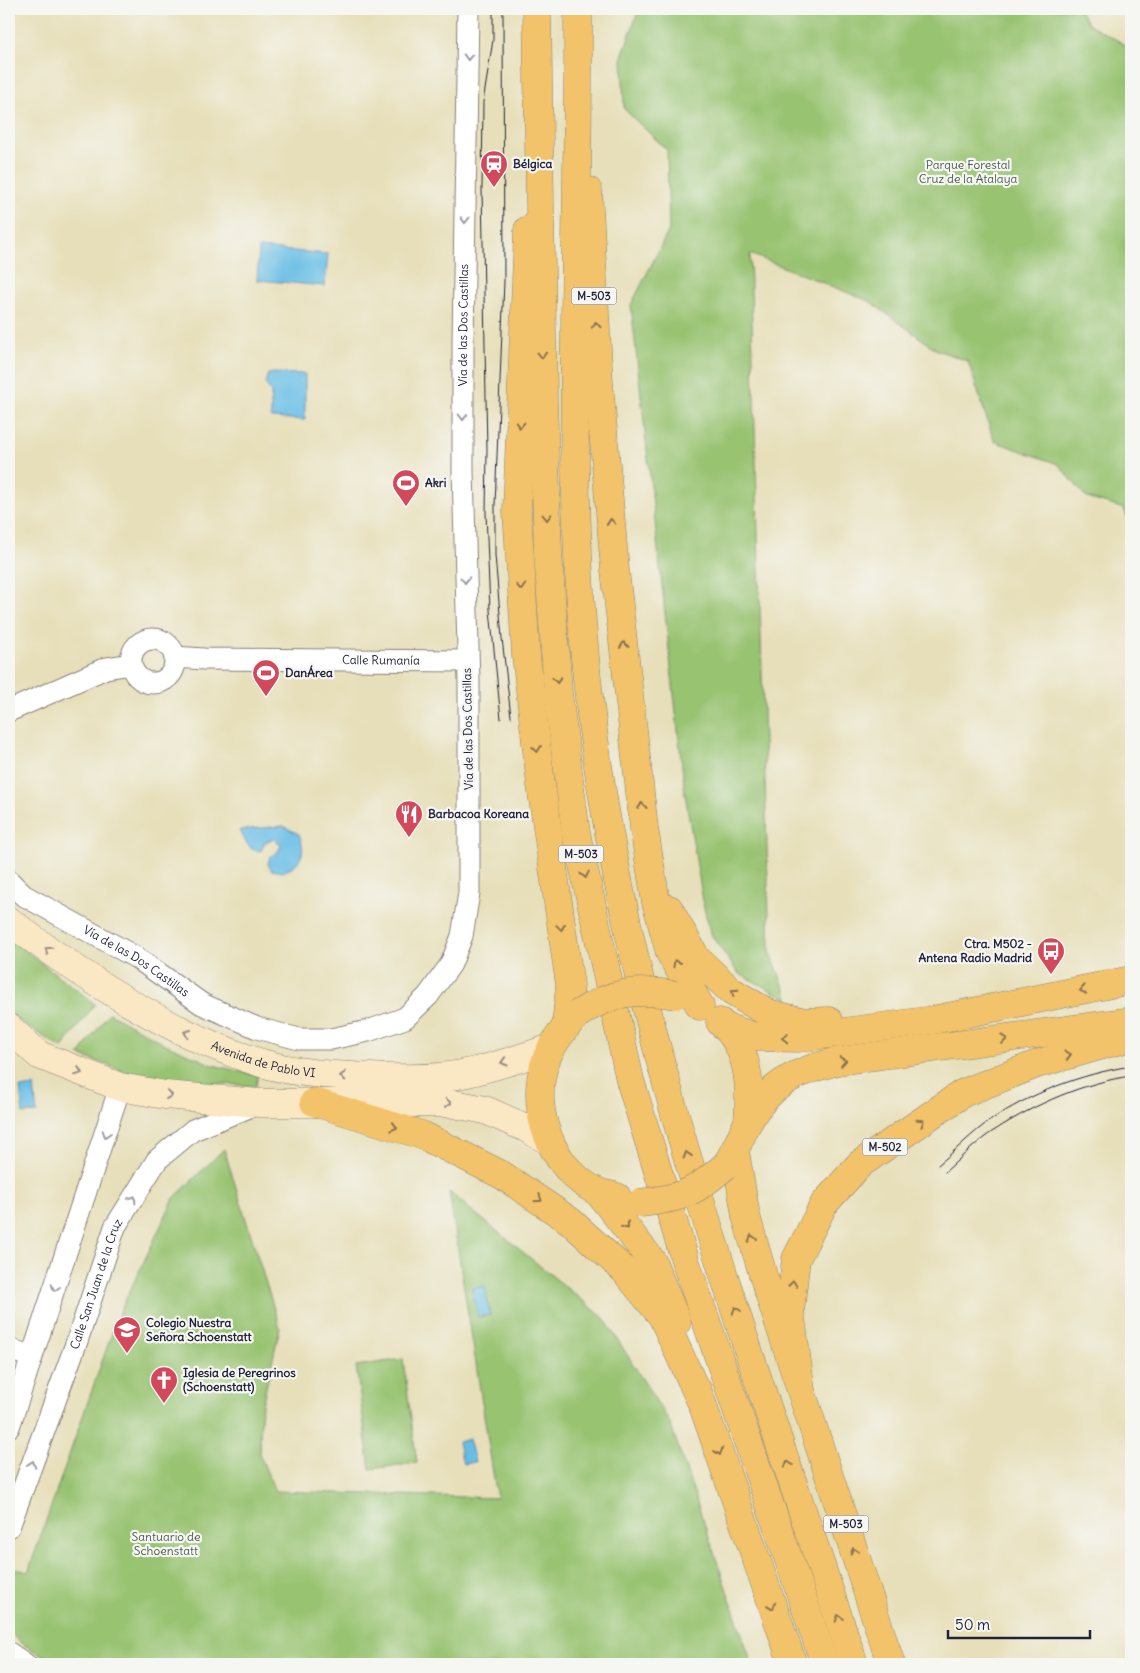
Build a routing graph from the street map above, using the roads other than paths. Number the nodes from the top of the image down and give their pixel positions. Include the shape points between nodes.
1 (468, 9) edge
2 (536, 9) edge
3 (578, 15) edge
4 (175, 657) junction
5 (467, 661) junction
6 (131, 664) junction
7 (9, 711) edge
8 (649, 855) junction
9 (9, 881) edge
10 (9, 922) edge
11 (1131, 980) edge
12 (700, 1006) junction
13 (572, 1020) junction
14 (933, 1020) junction
15 (1131, 1021) edge
16 (725, 1026) junction
17 (9, 1028) edge
18 (1131, 1037) edge
19 (551, 1048) junction
20 (120, 1088) junction
21 (314, 1102) junction
22 (259, 1103) junction
23 (748, 1122) junction
24 (549, 1141) junction
25 (731, 1158) junction
26 (598, 1192) junction
27 (9, 1349) edge
28 (32, 1357) junction
29 (800, 1384) junction
30 (702, 1406) junction
31 (9, 1427) edge
32 (9, 1527) edge
33 (9, 1653) edge
34 (25, 1664) edge
35 (793, 1664) edge
36 (825, 1664) edge
37 (854, 1664) edge
38 (891, 1664) edge

1 -> 5 street, Vía de las Dos Castillas via 463,344
2 -> 13 highway, M-503 via 517,510 526,655
2 -> 36 highway, M-503 via 548,553 558,692 576,833 630,1080 686,1264
8 -> 3 highway, M-503 via 615,570 599,383
37 -> 3 highway, M-503 via 718,1255 662,1071 620,899 590,705 577,551 574,400
4 - 5 street, Calle Rumanía
4 - 6 street via 169,676 157,682 138,676
4 - 6 street via 168,644 154,638 134,649
5 - 9 street, Vía de las Dos Castillas via 469,893 462,936 451,964 428,996 405,1018 331,1039 299,1039 257,1028 202,1004 137,958 23,895
6 - 7 street via 106,668
12 -> 8 highway, M-503 via 670,953 656,902
14 -> 8 highway, M-503 via 805,1022 768,1013 731,991 697,959 670,911
19 -> 10 main road, Avenida de Pablo VI via 467,1073 406,1079 320,1075 265,1064 186,1034 107,988
11 -> 14 highway
12 - 13 highway, bridge via 675,995 650,990 624,992 600,1000
12 - 16 highway
13 - 19 highway
14 -> 16 highway via 799,1038 756,1038
23 -> 15 highway via 781,1082 807,1068
16 - 23 highway via 743,1055 751,1088
17 -> 20 main road via 39,1055
29 -> 18 highway, M-502 via 790,1311 796,1259 824,1204 860,1164 963,1093 1037,1064
19 - 24 highway via 541,1079 540,1103
20 -> 22 main road
20 -> 28 street
21 - 22 main road
21 -> 24 main road via 449,1102 485,1110
21 -> 30 highway via 422,1135 502,1175 570,1221 624,1270 662,1316
32 -> 22 street, Calle San Juan de la Cruz via 115,1227 157,1160 193,1130
23 - 25 highway
24 - 26 highway via 569,1171
25 - 26 highway, bridge via 702,1186 672,1199 640,1202
29 -> 25 highway, M-503 via 763,1275
26 -> 30 highway via 652,1261 674,1311
27 - 28 street
28 - 31 street
38 -> 29 highway, M-503
30 -> 35 highway
33 - 34 street

